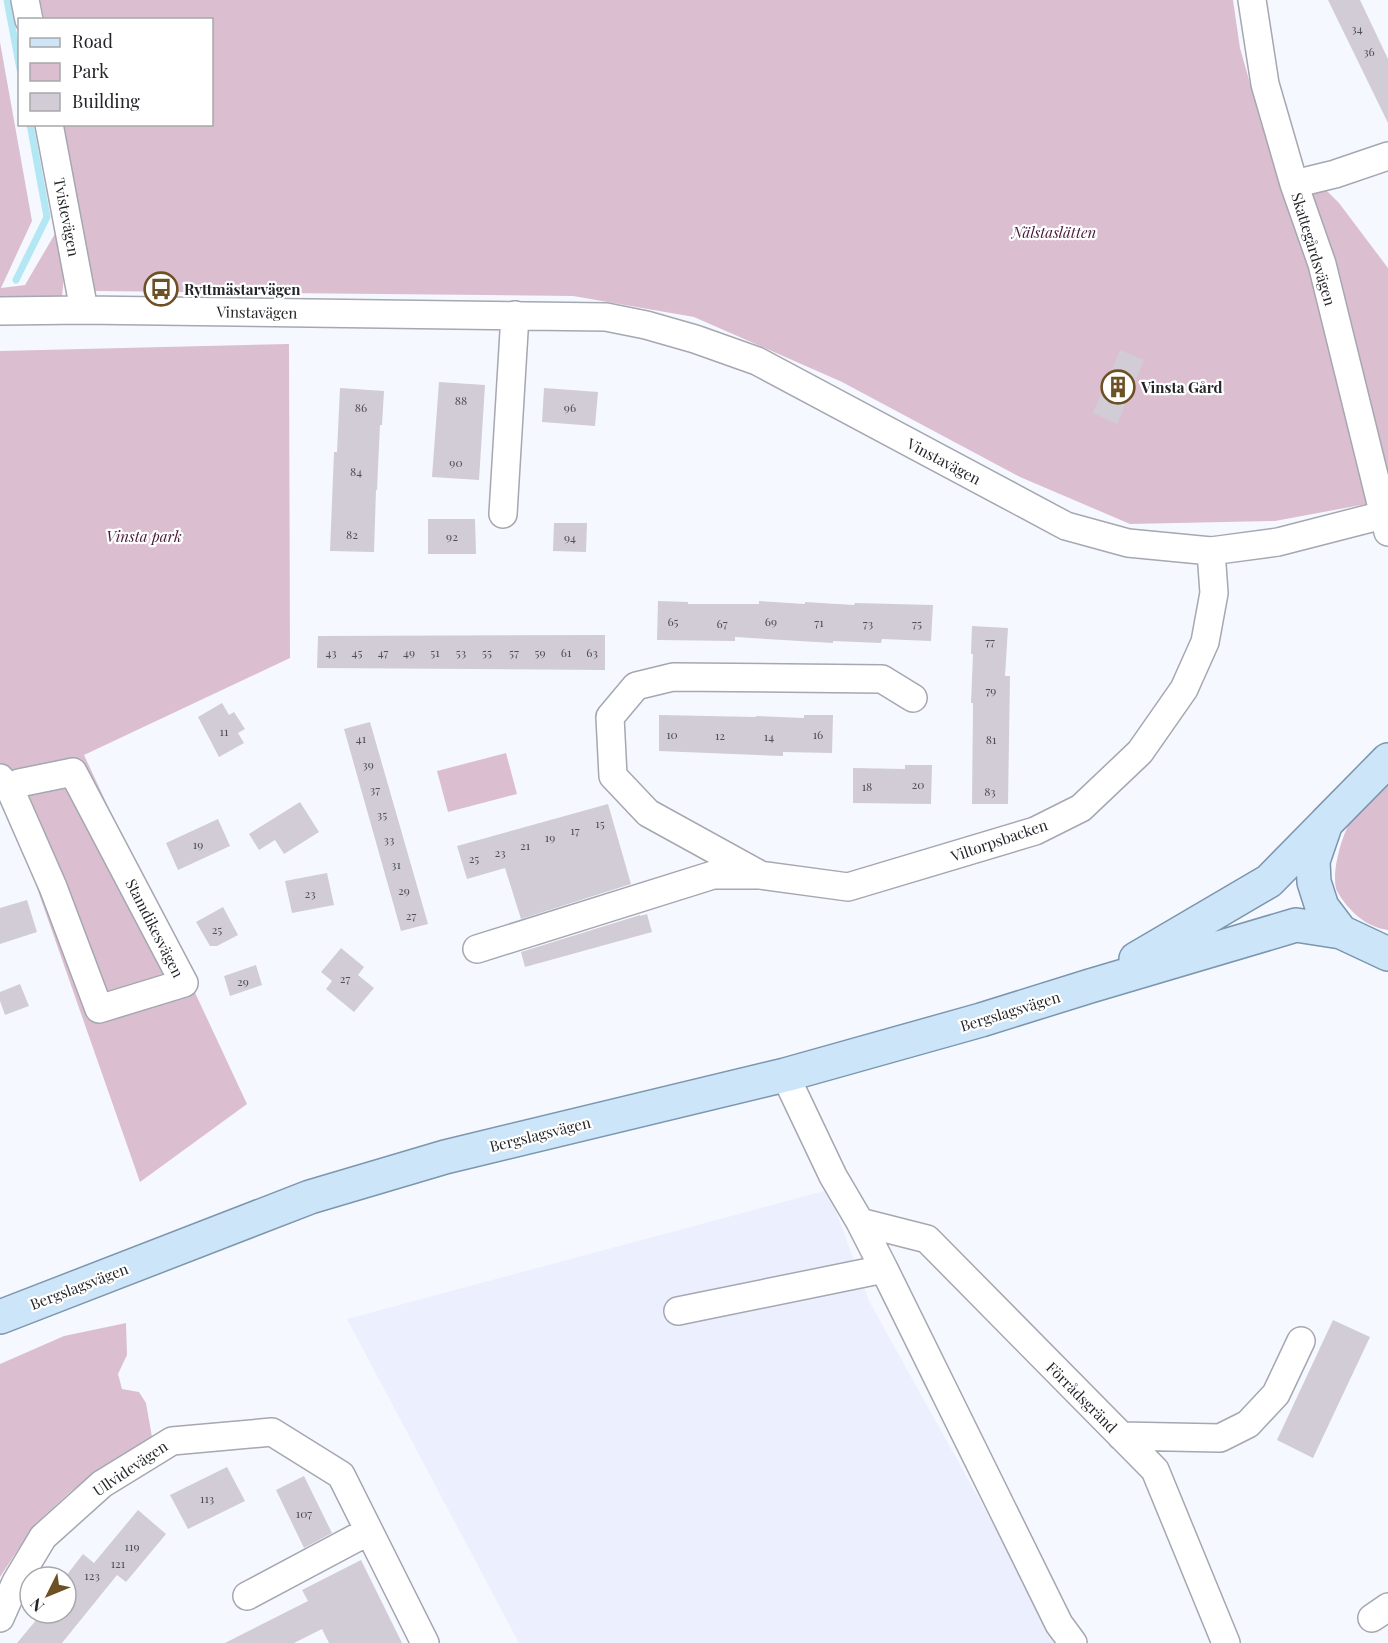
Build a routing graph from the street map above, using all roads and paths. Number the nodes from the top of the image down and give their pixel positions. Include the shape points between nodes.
1 (25, 0) edge
2 (1251, 0) edge
3 (29, 18) edge
4 (49, 126) edge
5 (1388, 156) edge
6 (1294, 184) junction
7 (84, 310) junction
8 (0, 311) edge
9 (514, 315) junction
10 (502, 514) dead end
11 (1386, 523) edge
12 (1211, 551) junction
13 (912, 698) dead end
14 (1388, 760) edge
15 (5, 784) edge
16 (1326, 823) junction
17 (760, 875) junction
18 (1341, 932) junction
19 (477, 949) dead end
20 (1388, 954) edge
21 (1090, 986) junction
22 (785, 1075) junction
23 (860, 1222) junction
24 (884, 1269) junction
25 (678, 1311) dead end
26 (0, 1317) edge
27 (1301, 1341) dead end
28 (1121, 1436) junction
29 (369, 1531) junction
30 (247, 1596) dead end
31 (0, 1618) edge
32 (425, 1643) edge
33 (1073, 1643) edge
34 (1226, 1643) edge

1 - 3 street
2 - 6 street, Skattegårdsvägen via 1265,84
4 - 7 street, Tvistevägen
5 - 6 street
6 - 11 street, Skattegårdsvägen via 1322,264
7 - 8 street, Vinstavägen
7 - 9 street, Vinstavägen
9 - 10 street
9 - 12 street, Vinstavägen via 606,317 695,339 757,362 1066,526 1128,543
11 - 12 street, Vinstavägen
12 - 17 street, Viltorpsbacken via 1214,593 1206,642 1184,689 1140,752 1081,808 1035,831 848,887
13 - 17 street, Viltorpsbacken via 882,679 673,677 636,686 610,717 613,776 648,813
14 - 16 main road, Bergslagsvägen
15 - 15 street, Stamdikesvägen via 53,887 99,1009 184,983 73,772
16 - 18 main road, Bergslagsvägen via 1313,861 1314,882 1322,907
16 - 21 main road, Bergslagsvägen via 1269,881
17 - 19 street, Viltorpsbacken via 712,875
18 - 20 main road, Bergslagsvägen
18 - 21 main road, Bergslagsvägen via 1296,925
21 - 22 main road, Bergslagsvägen
22 - 23 street via 833,1176
22 - 26 main road, Bergslagsvägen via 445,1157 310,1197
23 - 24 street
23 - 28 street, Förrådsgränd via 927,1239
24 - 25 street
24 - 33 street via 1059,1624
27 - 28 street via 1276,1394 1248,1424 1220,1438
28 - 34 street, Förrådsgränd via 1155,1470
29 - 30 street
29 - 31 street, Ullvidevägen via 341,1475 272,1432 172,1441 102,1484 43,1537
29 - 32 street, Ullvidevägen

